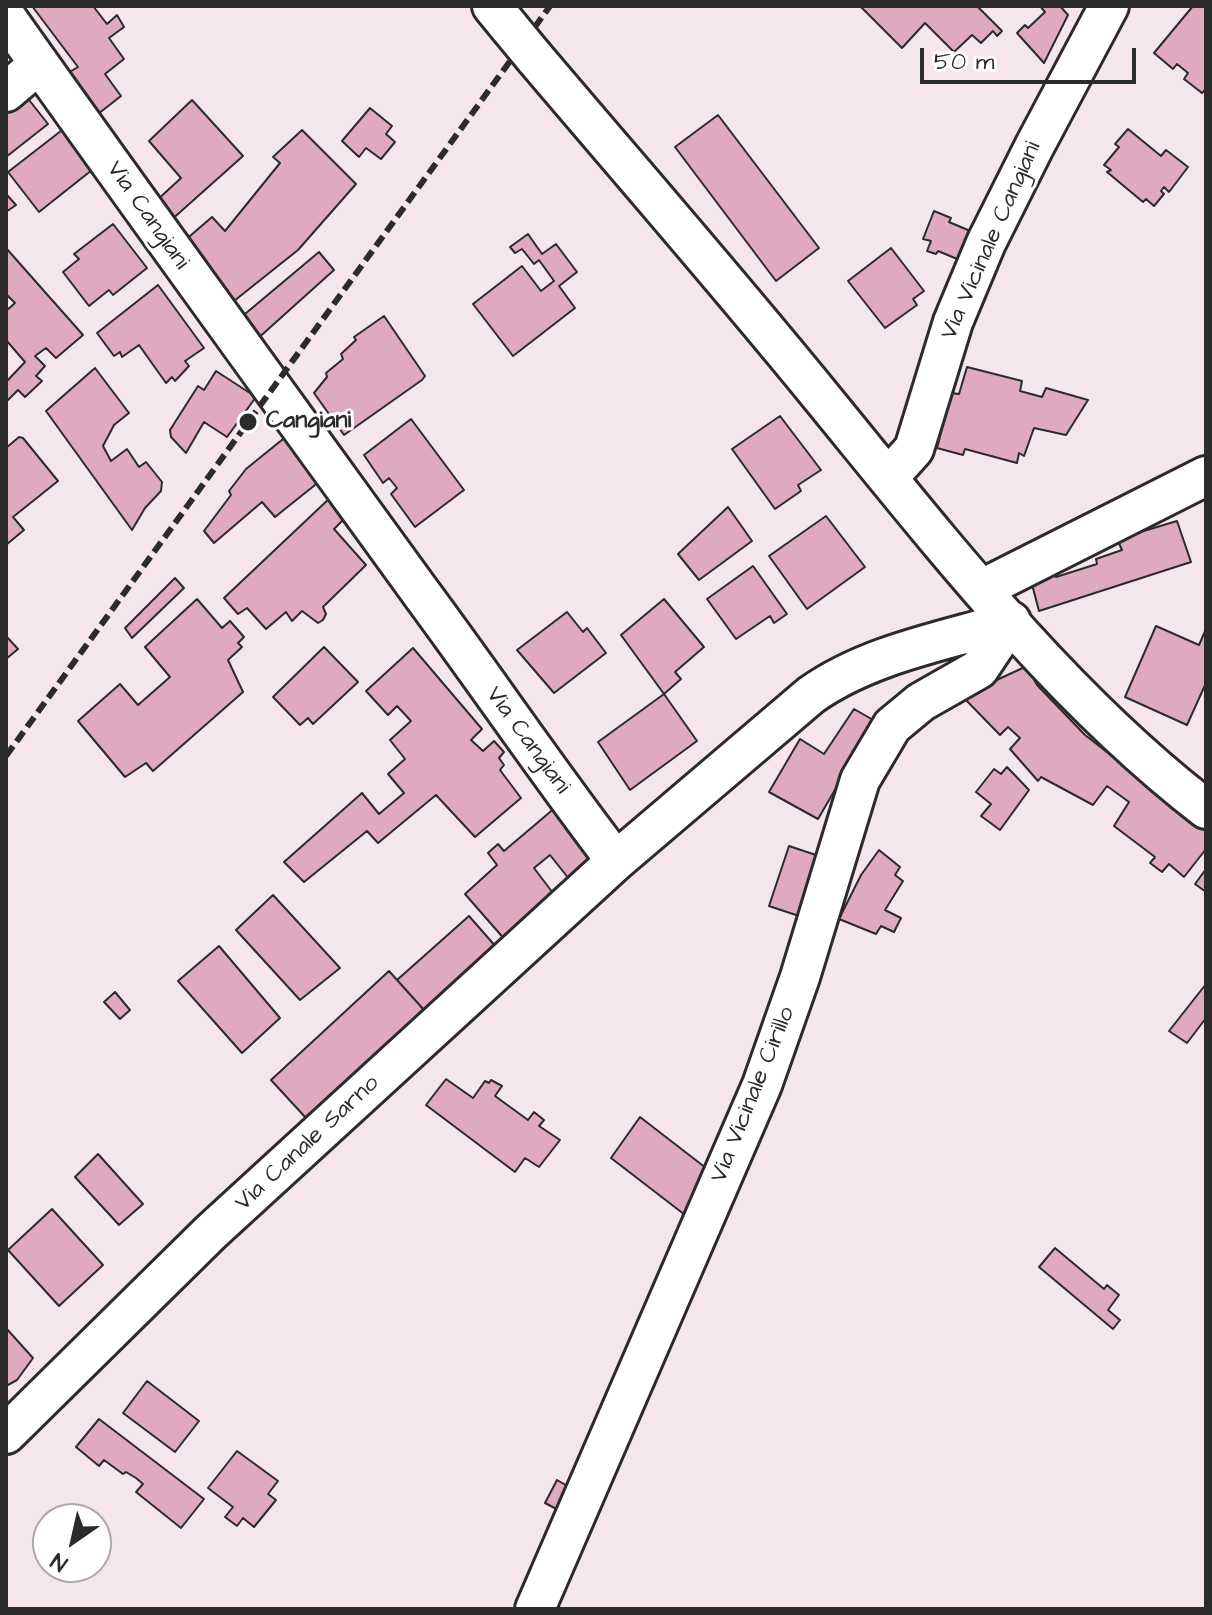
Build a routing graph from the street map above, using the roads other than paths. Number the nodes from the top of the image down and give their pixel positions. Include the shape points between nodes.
1 (1109, 6) edge
2 (6, 17) edge
3 (501, 17) edge
4 (39, 64) junction
5 (6, 92) edge
6 (1206, 476) edge
7 (888, 478) junction
8 (982, 589) junction
9 (1011, 621) junction
10 (1206, 809) edge
11 (616, 861) junction
12 (6, 1434) edge
13 (535, 1609) edge

1 - 7 street, Via Vicinale Cangiani via 986,243 953,322 914,449
2 - 4 street, Via Cangiani
3 - 7 street, bridge
4 - 5 street
4 - 11 street, Via Cangiani
6 - 8 street
7 - 8 street
8 - 9 street
9 - 10 street via 1127,744
9 - 11 street via 858,667 832,680
9 - 13 street, Via Vicinale Cirillo via 979,669 921,702 892,726 860,780 762,1085
11 - 12 street, Via Canale Sarno via 211,1232

